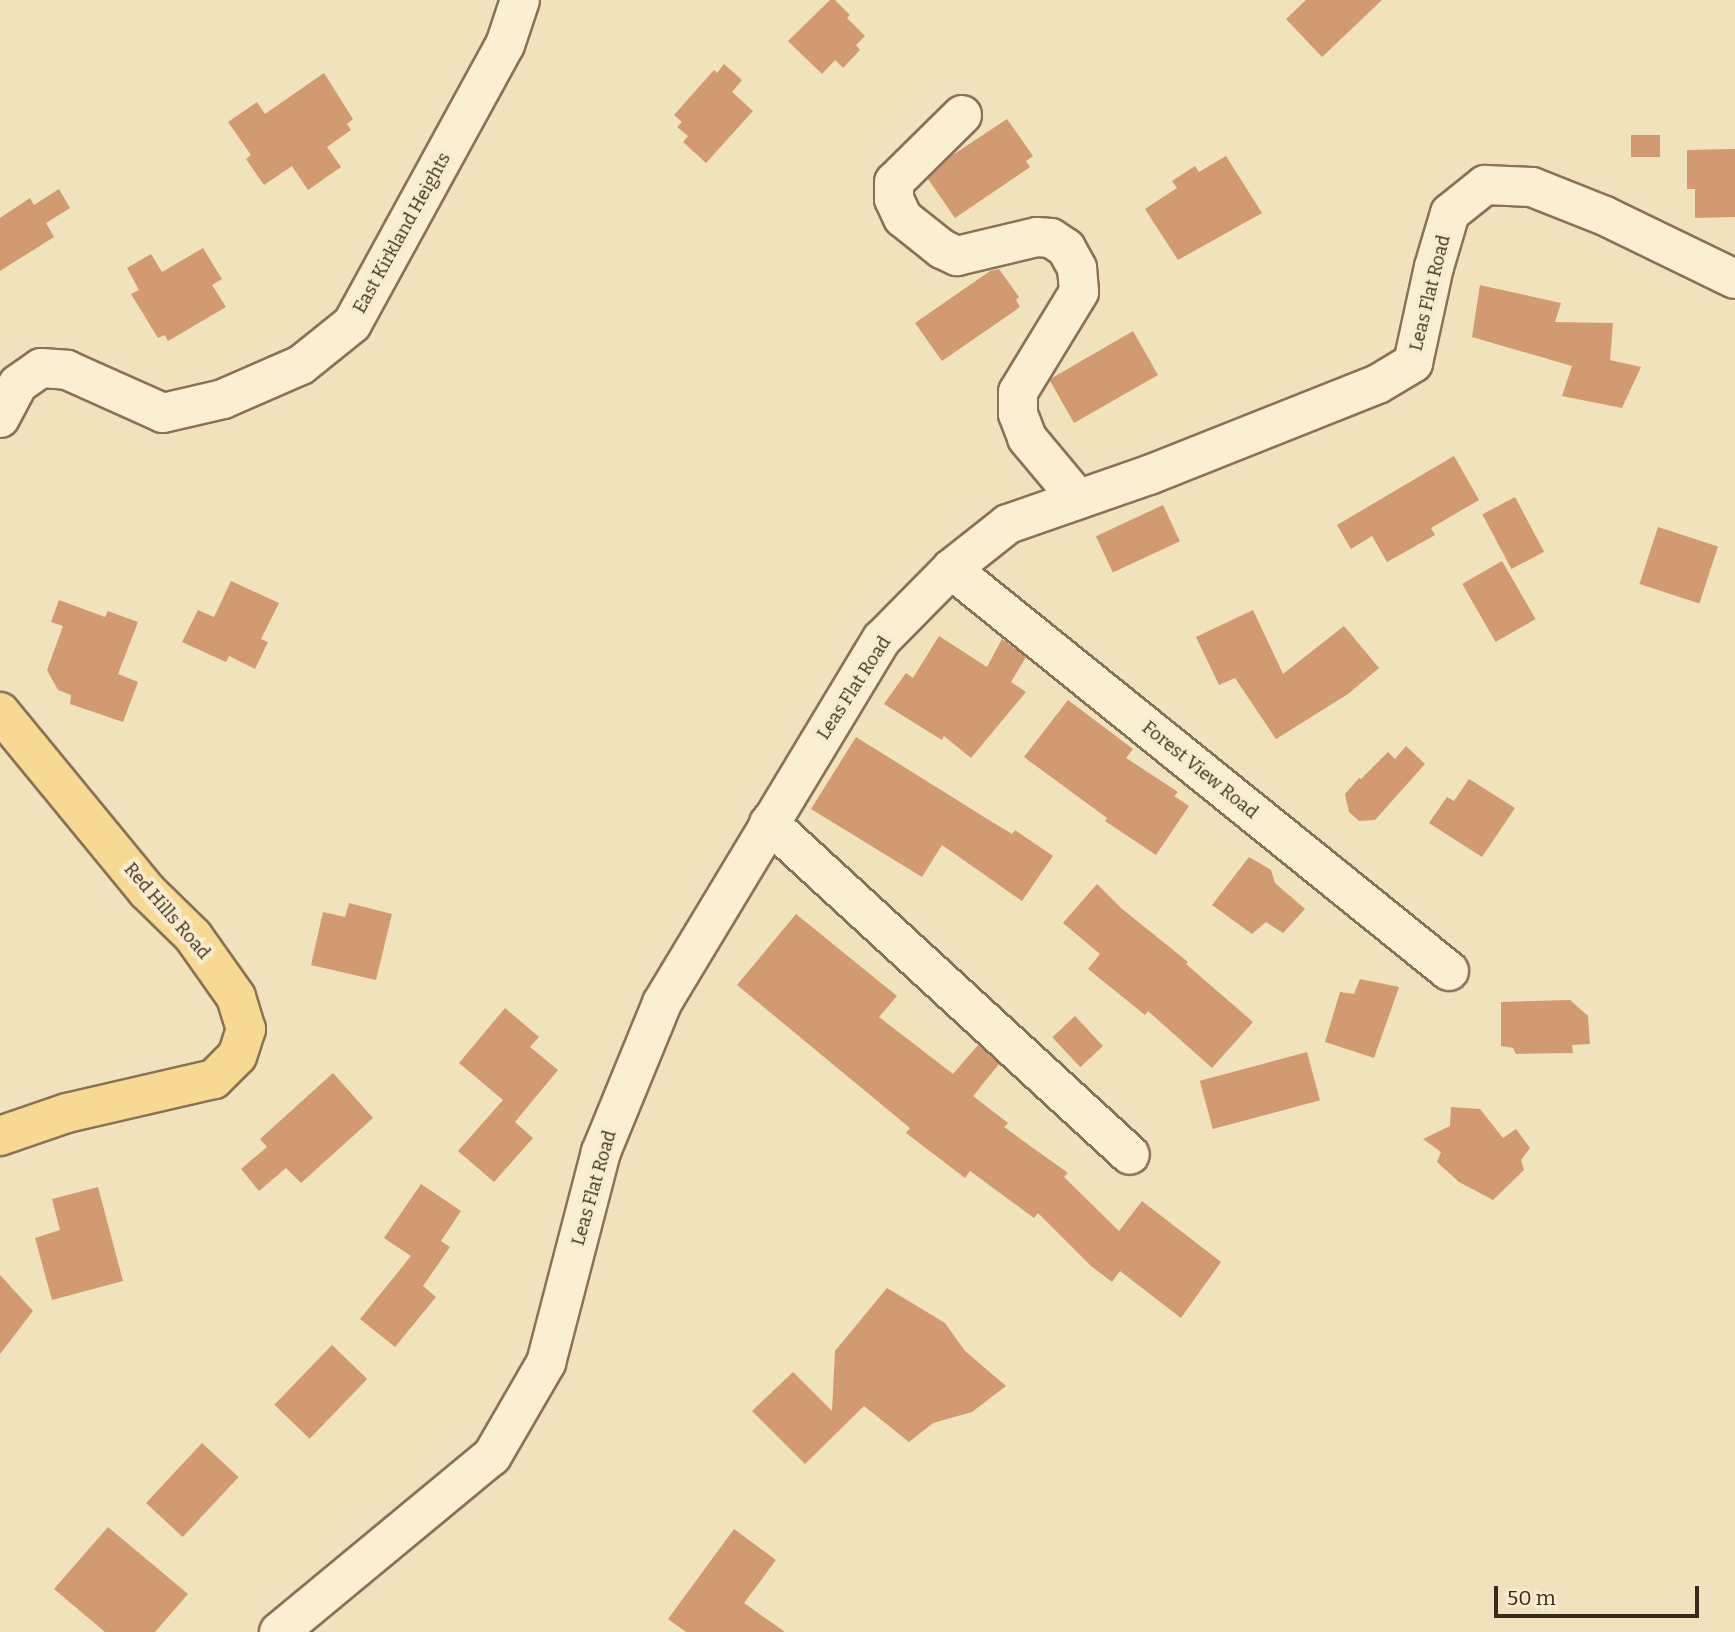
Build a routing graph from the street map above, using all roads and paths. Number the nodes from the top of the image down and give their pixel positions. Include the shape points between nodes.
1 (520, 0) edge
2 (962, 114) dead end
3 (1735, 279) edge
4 (0, 418) edge
5 (1078, 499) junction
6 (951, 569) junction
7 (0, 712) edge
8 (769, 823) junction
9 (1449, 971) dead end
10 (0, 1136) edge
11 (1130, 1155) dead end
12 (279, 1632) edge

1 - 4 street, East Kirkland Heights via 505,45 352,324 301,365 223,398 163,413 67,370 41,369 18,384
2 - 5 street via 894,182 894,199 903,218 957,256 1037,237 1051,238 1066,248 1077,268 1079,292 1018,392 1018,414 1027,438
3 - 5 street, Leas Flat Road via 1605,216 1532,187 1485,185 1450,213 1413,363 1378,384
5 - 6 street, Leas Flat Road via 1008,524
6 - 8 street, Leas Flat Road via 883,639
6 - 9 street, Forest View Road
7 - 10 main road, Red Hills Road via 147,891 193,936 236,997 246,1029 237,1056 214,1079 67,1113
8 - 11 street
8 - 12 street, Leas Flat Road via 662,1003 601,1152 546,1363 492,1456

